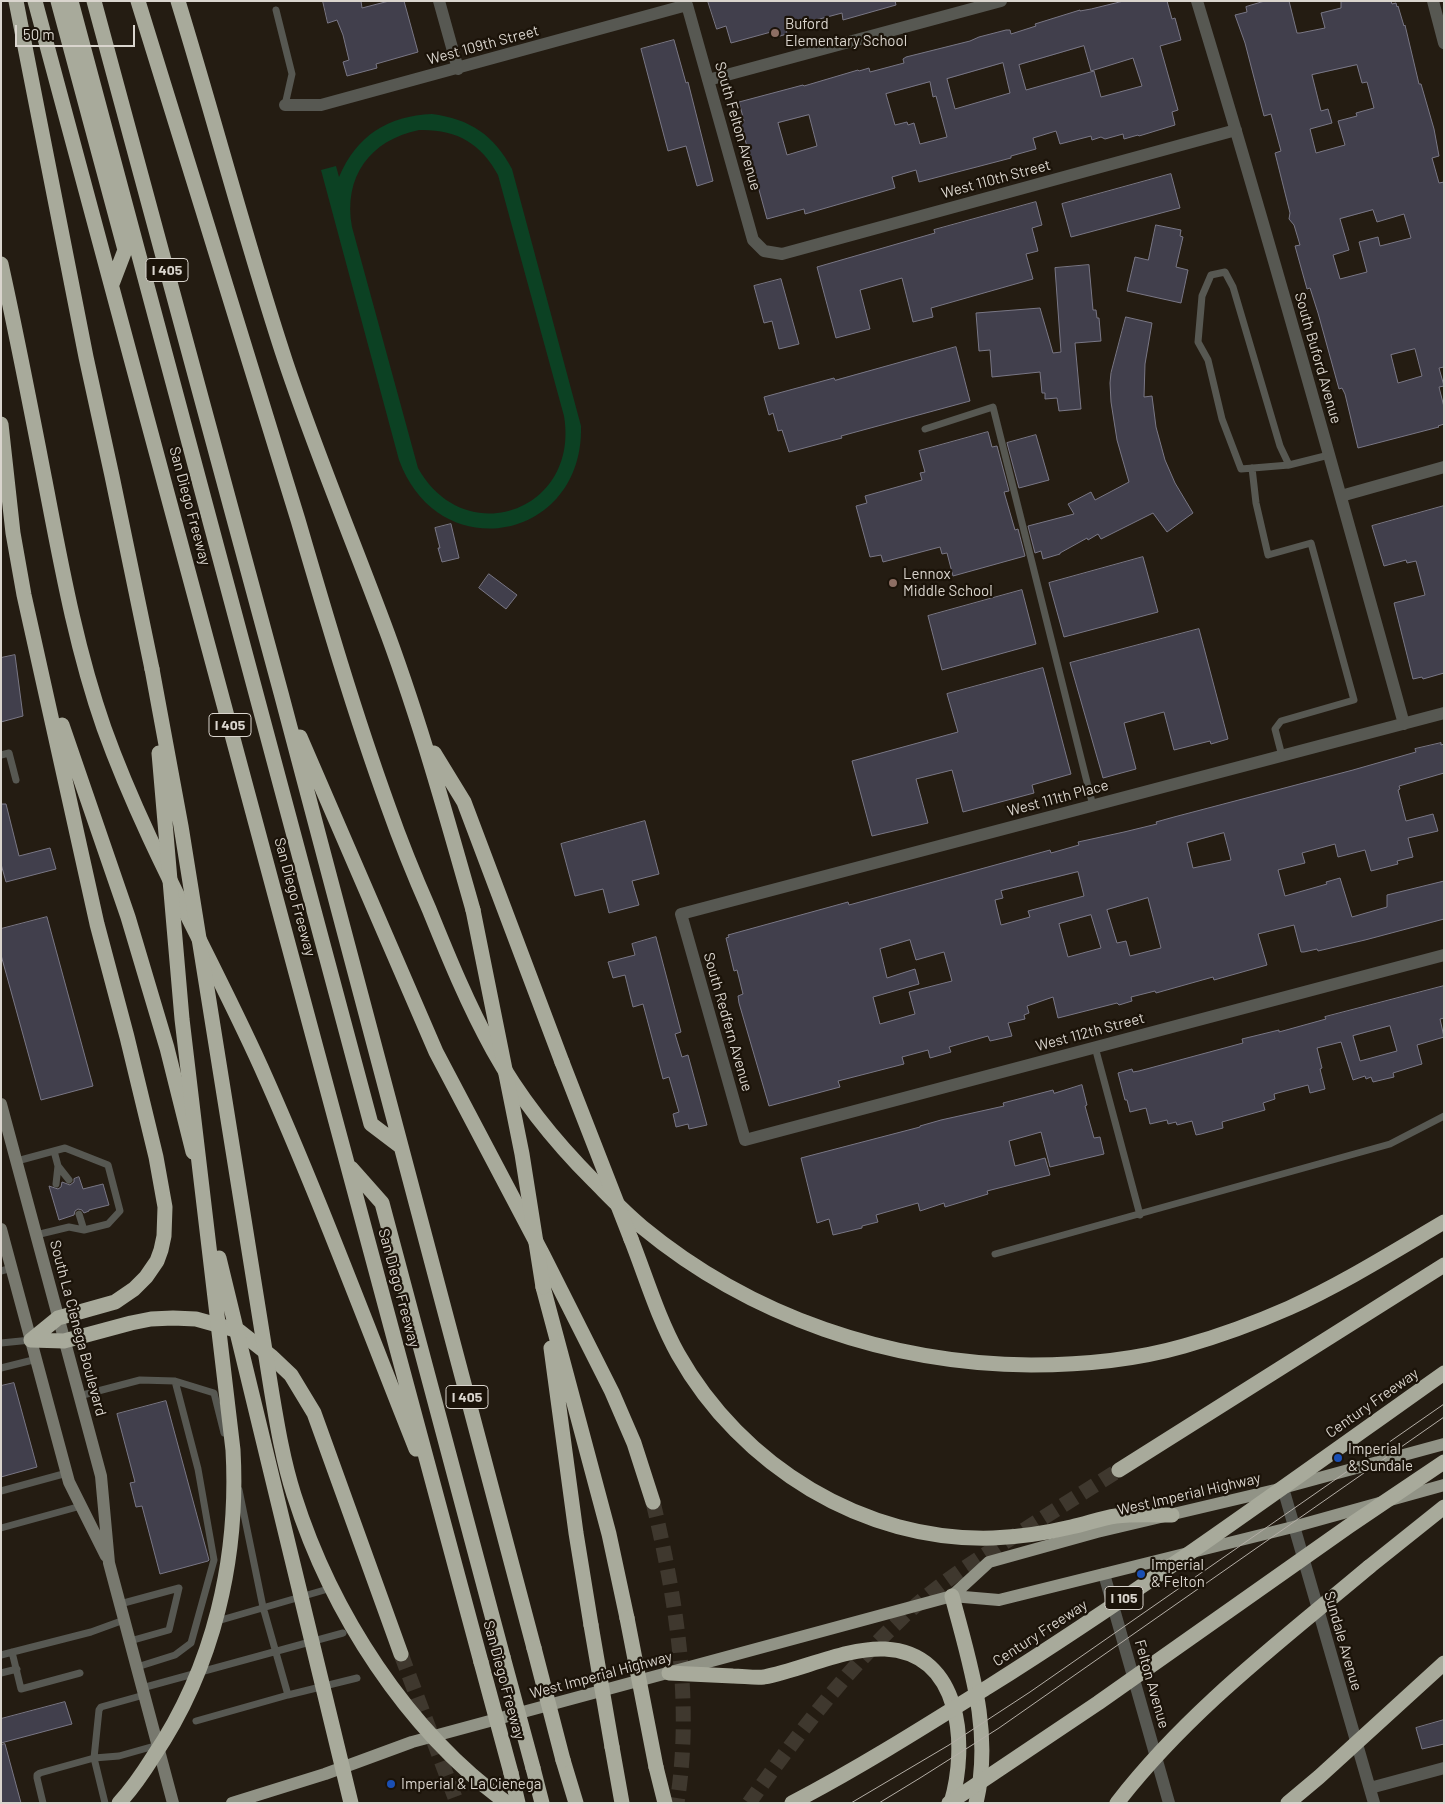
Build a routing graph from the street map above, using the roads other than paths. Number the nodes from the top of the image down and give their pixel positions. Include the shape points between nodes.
1 (16, 1) edge
2 (35, 1) edge
3 (58, 1) edge
4 (71, 1) edge
5 (94, 1) edge
6 (138, 1) edge
7 (178, 1) edge
8 (439, 1) edge
9 (1001, 1) edge
10 (1197, 1) edge
11 (1433, 1) edge
12 (687, 5) joint
13 (276, 10) dead end
14 (1444, 43) edge
15 (458, 69) junction
16 (708, 80) junction
17 (285, 105) joint
18 (1236, 130) junction
19 (764, 252) joint
20 (1, 264) edge
21 (112, 284) junction
22 (1, 424) edge
23 (925, 429) dead end
24 (1329, 454) junction
25 (1289, 465) junction
26 (1444, 467) edge
27 (1252, 468) junction
28 (1341, 496) junction
29 (39, 660) junction
30 (152, 669) junction
31 (281, 693) junction
32 (1444, 713) edge
33 (1404, 724) junction
34 (423, 736) junction
35 (1, 756) edge
36 (1282, 756) junction
37 (16, 780) dead end
38 (1093, 806) junction
39 (681, 914) joint
40 (1444, 955) edge
41 (1095, 1047) junction
42 (1, 1104) edge
43 (1444, 1116) edge
44 (745, 1140) joint
45 (400, 1146) junction
46 (54, 1151) junction
47 (17, 1161) junction
48 (348, 1165) junction
49 (58, 1166) junction
50 (69, 1180) dead end
51 (56, 1184) dead end
52 (79, 1214) dead end
53 (1140, 1215) junction
54 (66, 1218) dead end
55 (1444, 1222) edge
56 (69, 1226) junction
57 (1, 1229) edge
58 (84, 1230) junction
59 (36, 1235) junction
60 (995, 1254) dead end
61 (1444, 1265) edge
62 (6, 1269) edge
63 (543, 1288) junction
64 (58, 1318) junction
65 (31, 1340) junction
66 (64, 1341) junction
67 (1, 1343) edge
68 (37, 1359) junction
69 (1, 1368) edge
70 (1444, 1373) edge
71 (175, 1382) junction
72 (79, 1396) junction
73 (1444, 1444) edge
74 (1444, 1462) edge
75 (1119, 1470) tunnel mouth
76 (67, 1473) junction
77 (1444, 1485) edge
78 (1283, 1488) junction
79 (1, 1491) edge
80 (652, 1502) tunnel mouth
81 (81, 1506) junction
82 (1444, 1507) edge
83 (1172, 1515) junction
84 (443, 1518) junction
85 (1293, 1527) junction
86 (1, 1528) edge
87 (109, 1563) junction
88 (1104, 1574) junction
89 (328, 1589) dead end
90 (952, 1596) junction
91 (120, 1604) junction
92 (263, 1607) junction
93 (124, 1620) junction
94 (221, 1620) dead end
95 (343, 1633) dead end
96 (130, 1641) junction
97 (275, 1650) junction
98 (12, 1652) junction
99 (402, 1654) tunnel mouth
100 (1, 1655) edge
101 (1444, 1663) edge
102 (137, 1667) junction
103 (17, 1669) junction
104 (1, 1673) edge
105 (80, 1673) dead end
106 (669, 1674) junction
107 (356, 1678) dead end
108 (143, 1692) junction
109 (288, 1696) junction
110 (196, 1721) dead end
111 (158, 1745) junction
112 (94, 1758) junction
113 (1444, 1768) edge
114 (1370, 1788) junction
115 (43, 1803) edge
116 (105, 1803) edge
117 (119, 1803) edge
118 (173, 1803) edge
119 (232, 1803) edge
120 (351, 1803) edge
121 (507, 1803) edge
122 (518, 1803) edge
123 (542, 1803) edge
124 (576, 1803) edge
125 (622, 1803) edge
126 (665, 1803) edge
127 (792, 1803) edge
128 (950, 1803) edge
129 (976, 1803) edge
130 (1117, 1803) edge
131 (1169, 1803) edge
132 (1288, 1803) edge
133 (1374, 1803) edge

1 - 30 highway
2 - 21 highway, San Diego Freeway / I 405
3 - 21 highway via 125,250
4 - 45 highway via 371,1124
5 - 31 highway, I 405
6 - 55 highway via 389,811 447,954 494,1052 546,1128 622,1210 682,1257 721,1282 802,1322 881,1348 1007,1365 1099,1362 1192,1343 1289,1308
7 - 34 highway via 286,361
8 - 15 street
9 - 16 street
10 - 18 street, South Buford Avenue
11 - 14 street
12 - 15 street, West 109th Street
12 - 16 street, South Felton Avenue
13 - 17 lane via 292,74
15 - 17 street, West 109th Street via 321,105
16 - 19 street, South Felton Avenue via 753,240
18 - 19 street, West 110th Street via 782,254
18 - 24 street, South Buford Avenue
20 - 84 highway via 69,603 104,726 124,781 260,1066 307,1175
21 - 48 highway, San Diego Freeway / I 405
22 - 29 highway via 13,533
23 - 38 lane via 993,407
24 - 25 lane
24 - 28 street, South Buford Avenue
25 - 27 lane
25 - 27 lane via 1280,446 1233,287 1225,272 1211,275 1202,296 1198,342 1208,360 1222,420 1241,469
26 - 28 street
27 - 36 lane via 1268,555 1311,543 1354,700 1281,721 1275,729
28 - 33 street, South Buford Avenue
29 - 64 highway via 97,924 134,1065 165,1207 161,1250 146,1277 115,1302
29 - 120 highway, bridge via 128,917 167,1048
30 - 117 highway, bridge via 182,1020 233,1450 234,1510 223,1593 200,1667 185,1704 166,1737
30 - 121 highway, bridge via 182,826 278,1431 294,1493 326,1576 373,1660 440,1744
31 - 45 highway, I 405
31 - 80 highway via 436,1052 612,1392 634,1443
32 - 33 street, West 111th Place
33 - 36 street, West 111th Place
34 - 63 highway, bridge via 473,910 522,1154
34 - 83 highway, bridge via 464,802 664,1326 677,1353 723,1417 780,1470 816,1493 868,1517 933,1535 1027,1536 1115,1516
35 - 37 lane via 10,753
36 - 38 street, West 111th Place
38 - 39 street, West 111th Place
39 - 44 street, South Redfern Avenue
40 - 41 street, West 112th Street
41 - 44 street, West 112th Street
41 - 53 lane
42 - 47 main road, South La Cienega Boulevard
43 - 53 lane via 1390,1144
45 - 124 highway, I 405, bridge
46 - 47 lane
46 - 49 lane
46 - 58 lane via 64,1148 108,1165 120,1211 108,1224
47 - 59 main road, South La Cienega Boulevard
48 - 84 highway, San Diego Freeway / I 405
48 - 123 highway, bridge via 382,1203
49 - 50 lane
49 - 51 lane
52 - 58 lane
53 - 60 lane
54 - 56 lane
56 - 58 lane
56 - 59 lane
57 - 62 main road, South La Cienega Boulevard
59 - 64 main road, South La Cienega Boulevard
61 - 75 highway
62 - 65 main road, South La Cienega Boulevard
63 - 125 highway, bridge via 576,1533
63 - 126 highway, bridge via 609,1534
64 - 65 highway
64 - 66 main road, South La Cienega Boulevard
65 - 66 highway
65 - 67 lane
65 - 68 main road, South La Cienega Boulevard
66 - 72 main road, South La Cienega Boulevard
66 - 99 highway via 151,1319 196,1319 239,1331 272,1357 291,1375 314,1413
68 - 69 lane
68 - 76 main road, South La Cienega Boulevard
70 - 127 highway, Century Freeway / I 105, bridge via 1076,1631 926,1726
71 - 72 lane via 140,1380
71 - 92 lane via 214,1393 245,1514
71 - 102 lane via 198,1469 214,1560 191,1642 175,1655
72 - 87 main road, South La Cienega Boulevard via 100,1476
73 - 78 main road, West Imperial Highway
74 - 128 highway, bridge
76 - 79 lane
76 - 81 main road, South La Cienega Boulevard
77 - 85 main road, West Imperial Highway
78 - 83 main road, West Imperial Highway
78 - 85 street, Sundale Avenue
81 - 86 lane
81 - 87 main road, South La Cienega Boulevard
82 - 130 highway, bridge via 1223,1690 1154,1758
83 - 90 main road, West Imperial Highway via 990,1562
84 - 122 highway, San Diego Freeway / I 405, bridge
85 - 88 main road, West Imperial Highway
85 - 114 street, Sundale Avenue
87 - 91 main road, South La Cienega Boulevard
88 - 90 main road, West Imperial Highway via 999,1600
88 - 131 street, Felton Avenue
89 - 92 lane
90 - 106 main road, West Imperial Highway
90 - 129 highway via 981,1714 982,1766
91 - 93 main road, South La Cienega Boulevard
91 - 96 lane via 179,1588 169,1630
92 - 94 lane
92 - 97 lane
93 - 96 main road, South La Cienega Boulevard
93 - 98 lane
95 - 97 lane
96 - 102 main road, South La Cienega Boulevard
97 - 108 lane
97 - 109 lane
98 - 100 lane
98 - 103 lane
101 - 132 highway, bridge
102 - 108 main road, South La Cienega Boulevard
103 - 104 lane
103 - 105 lane via 21,1689
106 - 119 main road, West Imperial Highway via 412,1742
106 - 128 highway via 762,1677 861,1651 886,1649 910,1654 938,1675 951,1697 960,1748 956,1787
107 - 109 lane
108 - 111 main road, South La Cienega Boulevard
108 - 112 lane via 101,1707
109 - 110 lane
111 - 112 lane via 119,1756
111 - 118 main road, South La Cienega Boulevard
112 - 115 lane via 37,1775
112 - 116 lane
113 - 114 street
114 - 133 street, Sundale Avenue

